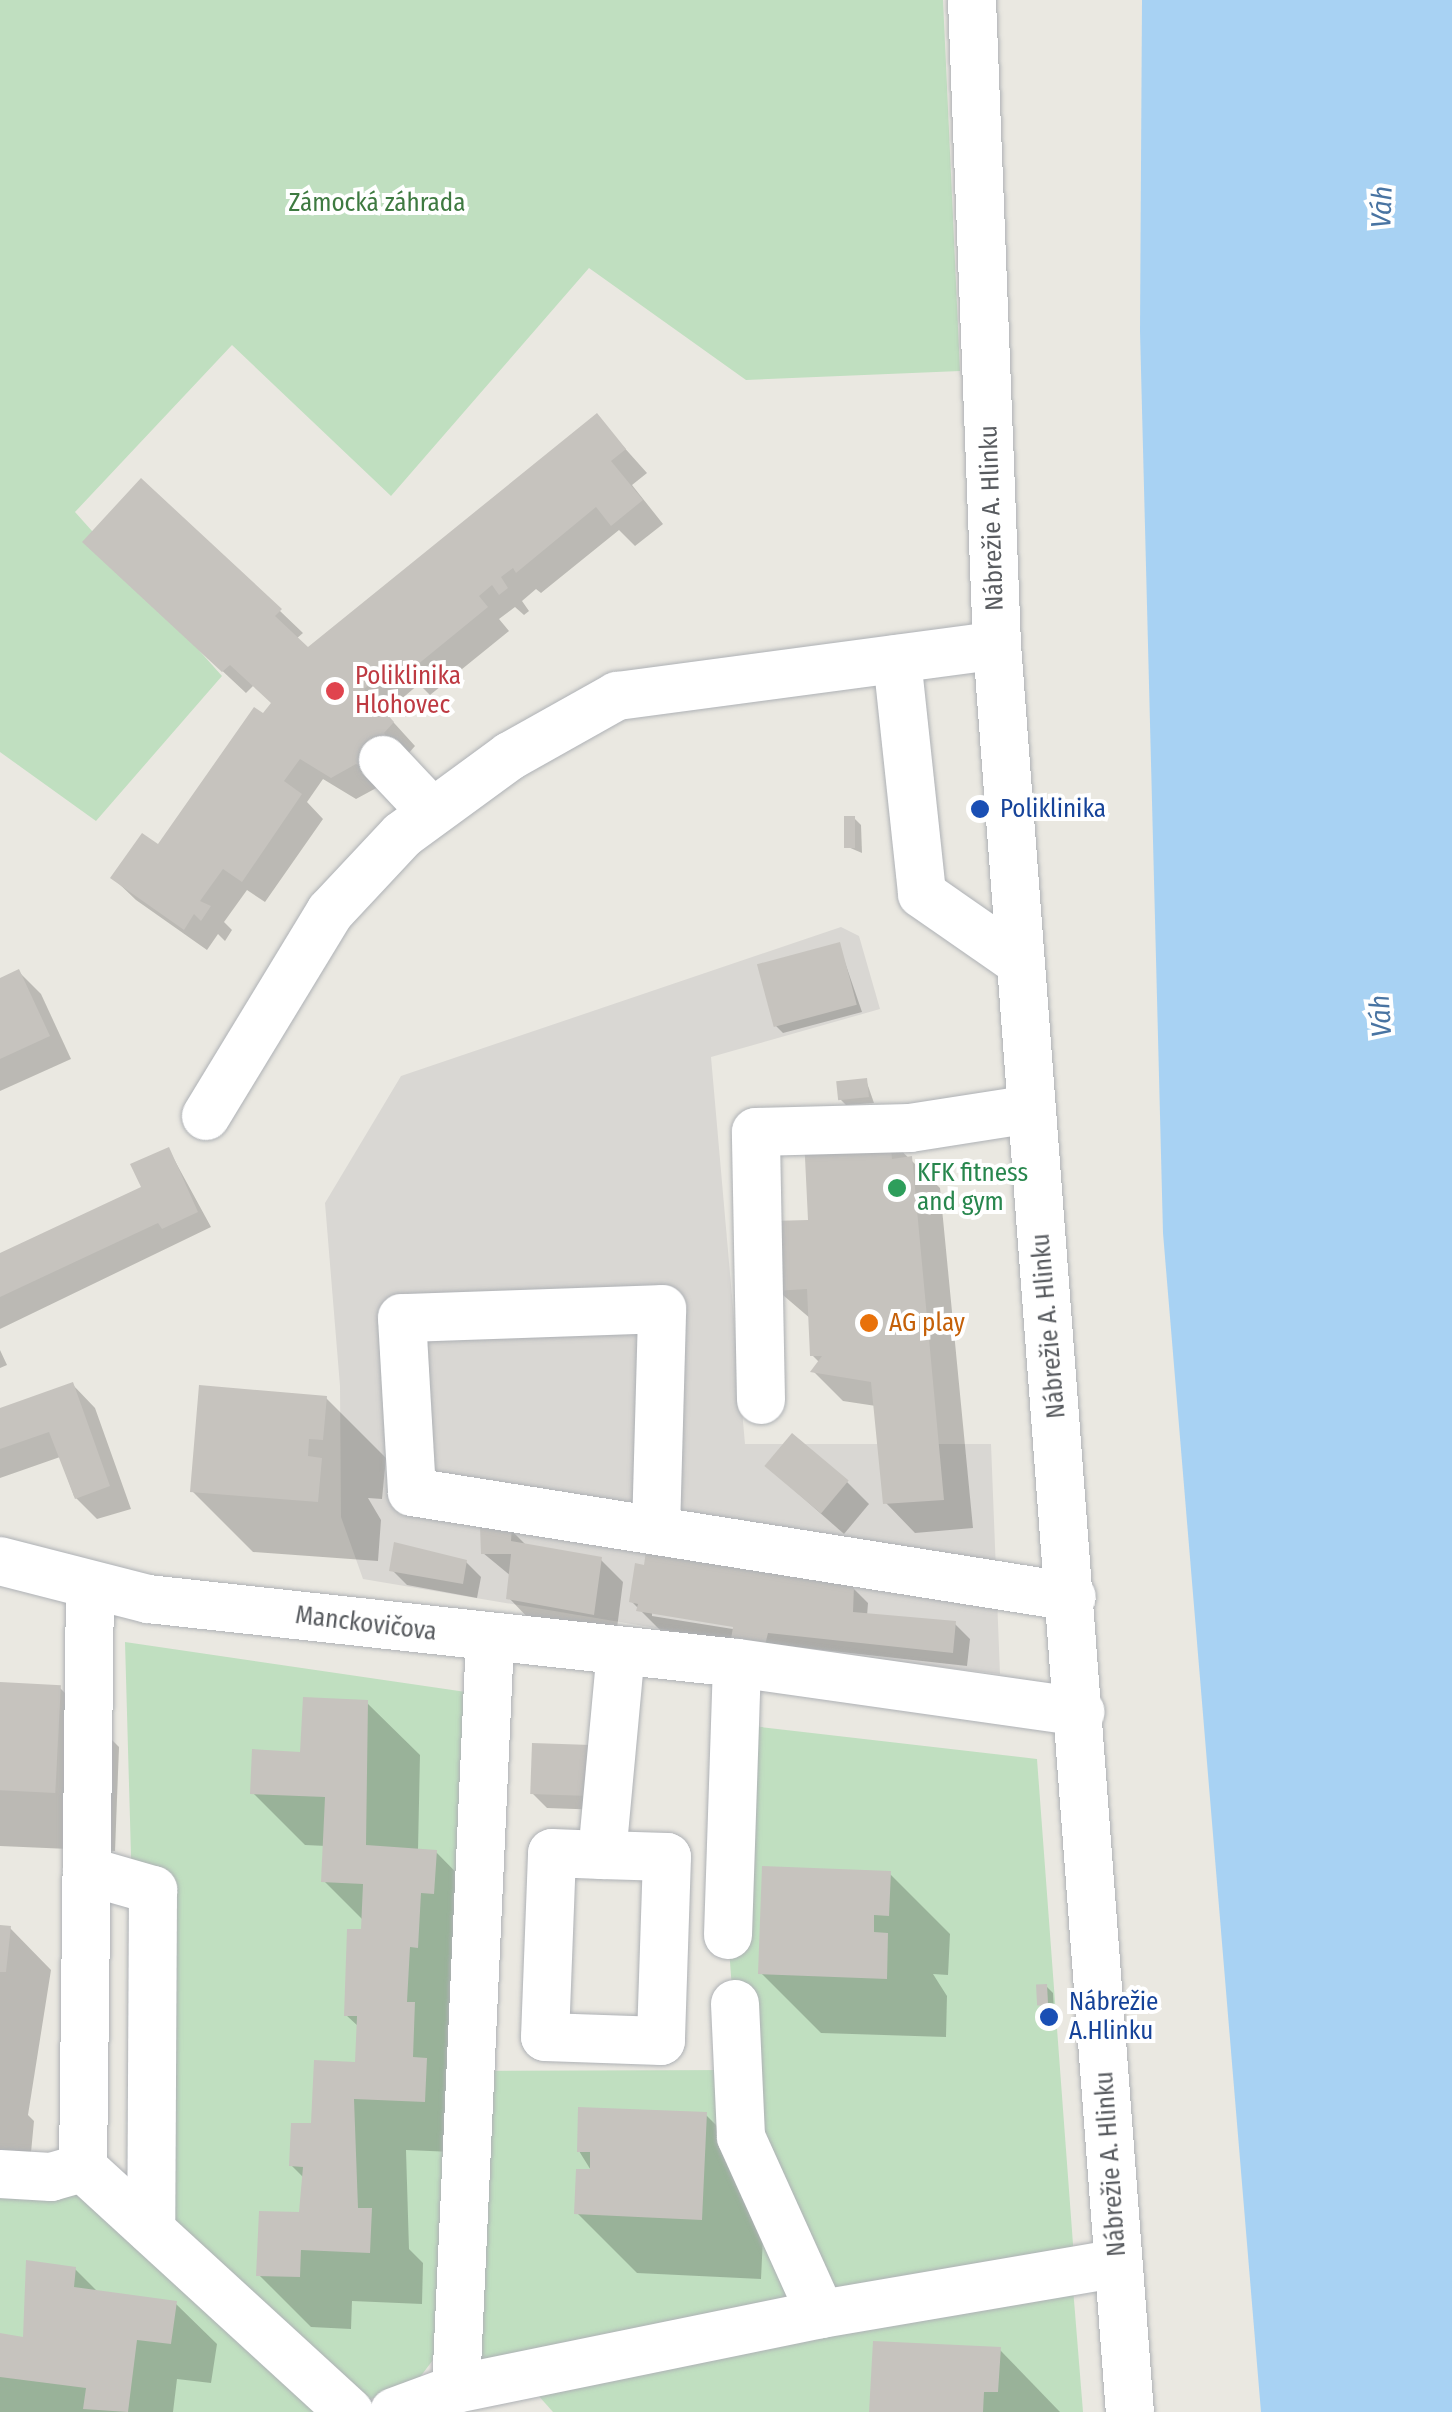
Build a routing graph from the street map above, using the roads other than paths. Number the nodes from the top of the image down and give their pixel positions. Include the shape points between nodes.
1 (972, 0) edge
2 (997, 645) junction
3 (897, 659) junction
4 (383, 760) dead end
5 (432, 812) junction
6 (1020, 962) junction
7 (1031, 1109) junction
8 (206, 1116) dead end
9 (761, 1400) dead end
10 (656, 1530) junction
11 (0, 1561) edge
12 (90, 1589) junction
13 (1072, 1596) junction
14 (490, 1639) junction
15 (621, 1652) junction
16 (736, 1663) junction
17 (1081, 1712) junction
18 (602, 1855) junction
19 (87, 1871) junction
20 (728, 1935) dead end
21 (735, 2004) dead end
22 (83, 2168) junction
23 (0, 2174) edge
24 (151, 2230) junction
25 (1118, 2264) junction
26 (821, 2314) junction
27 (456, 2389) junction
28 (350, 2412) edge
29 (394, 2412) edge
30 (1130, 2412) edge

1 - 2 street, Nábrežie A. Hlinku
2 - 3 street
2 - 6 street, Nábrežie A. Hlinku
3 - 5 street via 617,696 510,756
3 - 6 street via 922,894
4 - 5 street
5 - 8 street via 330,912
6 - 7 street, Nábrežie A. Hlinku
7 - 9 street via 910,1128 756,1132
7 - 13 street, Nábrežie A. Hlinku
10 - 10 street via 412,1492 402,1318 662,1310
10 - 13 street
11 - 12 street, Manckovičova
12 - 14 street, Manckovičova
12 - 19 street
13 - 17 street, Nábrežie A. Hlinku
14 - 15 street, Manckovičova
14 - 27 street
15 - 16 street, Manckovičova
15 - 18 street
16 - 17 street, Manckovičova
16 - 20 street
17 - 25 street, Nábrežie A. Hlinku
18 - 18 street via 552,1853 545,2037 660,2041 667,1858
19 - 22 street
19 - 24 street via 153,1890
21 - 26 street via 740,2136
22 - 23 street via 50,2177
22 - 24 street
24 - 28 street
25 - 26 street
25 - 30 street, Nábrežie A. Hlinku
26 - 27 street
27 - 29 street

